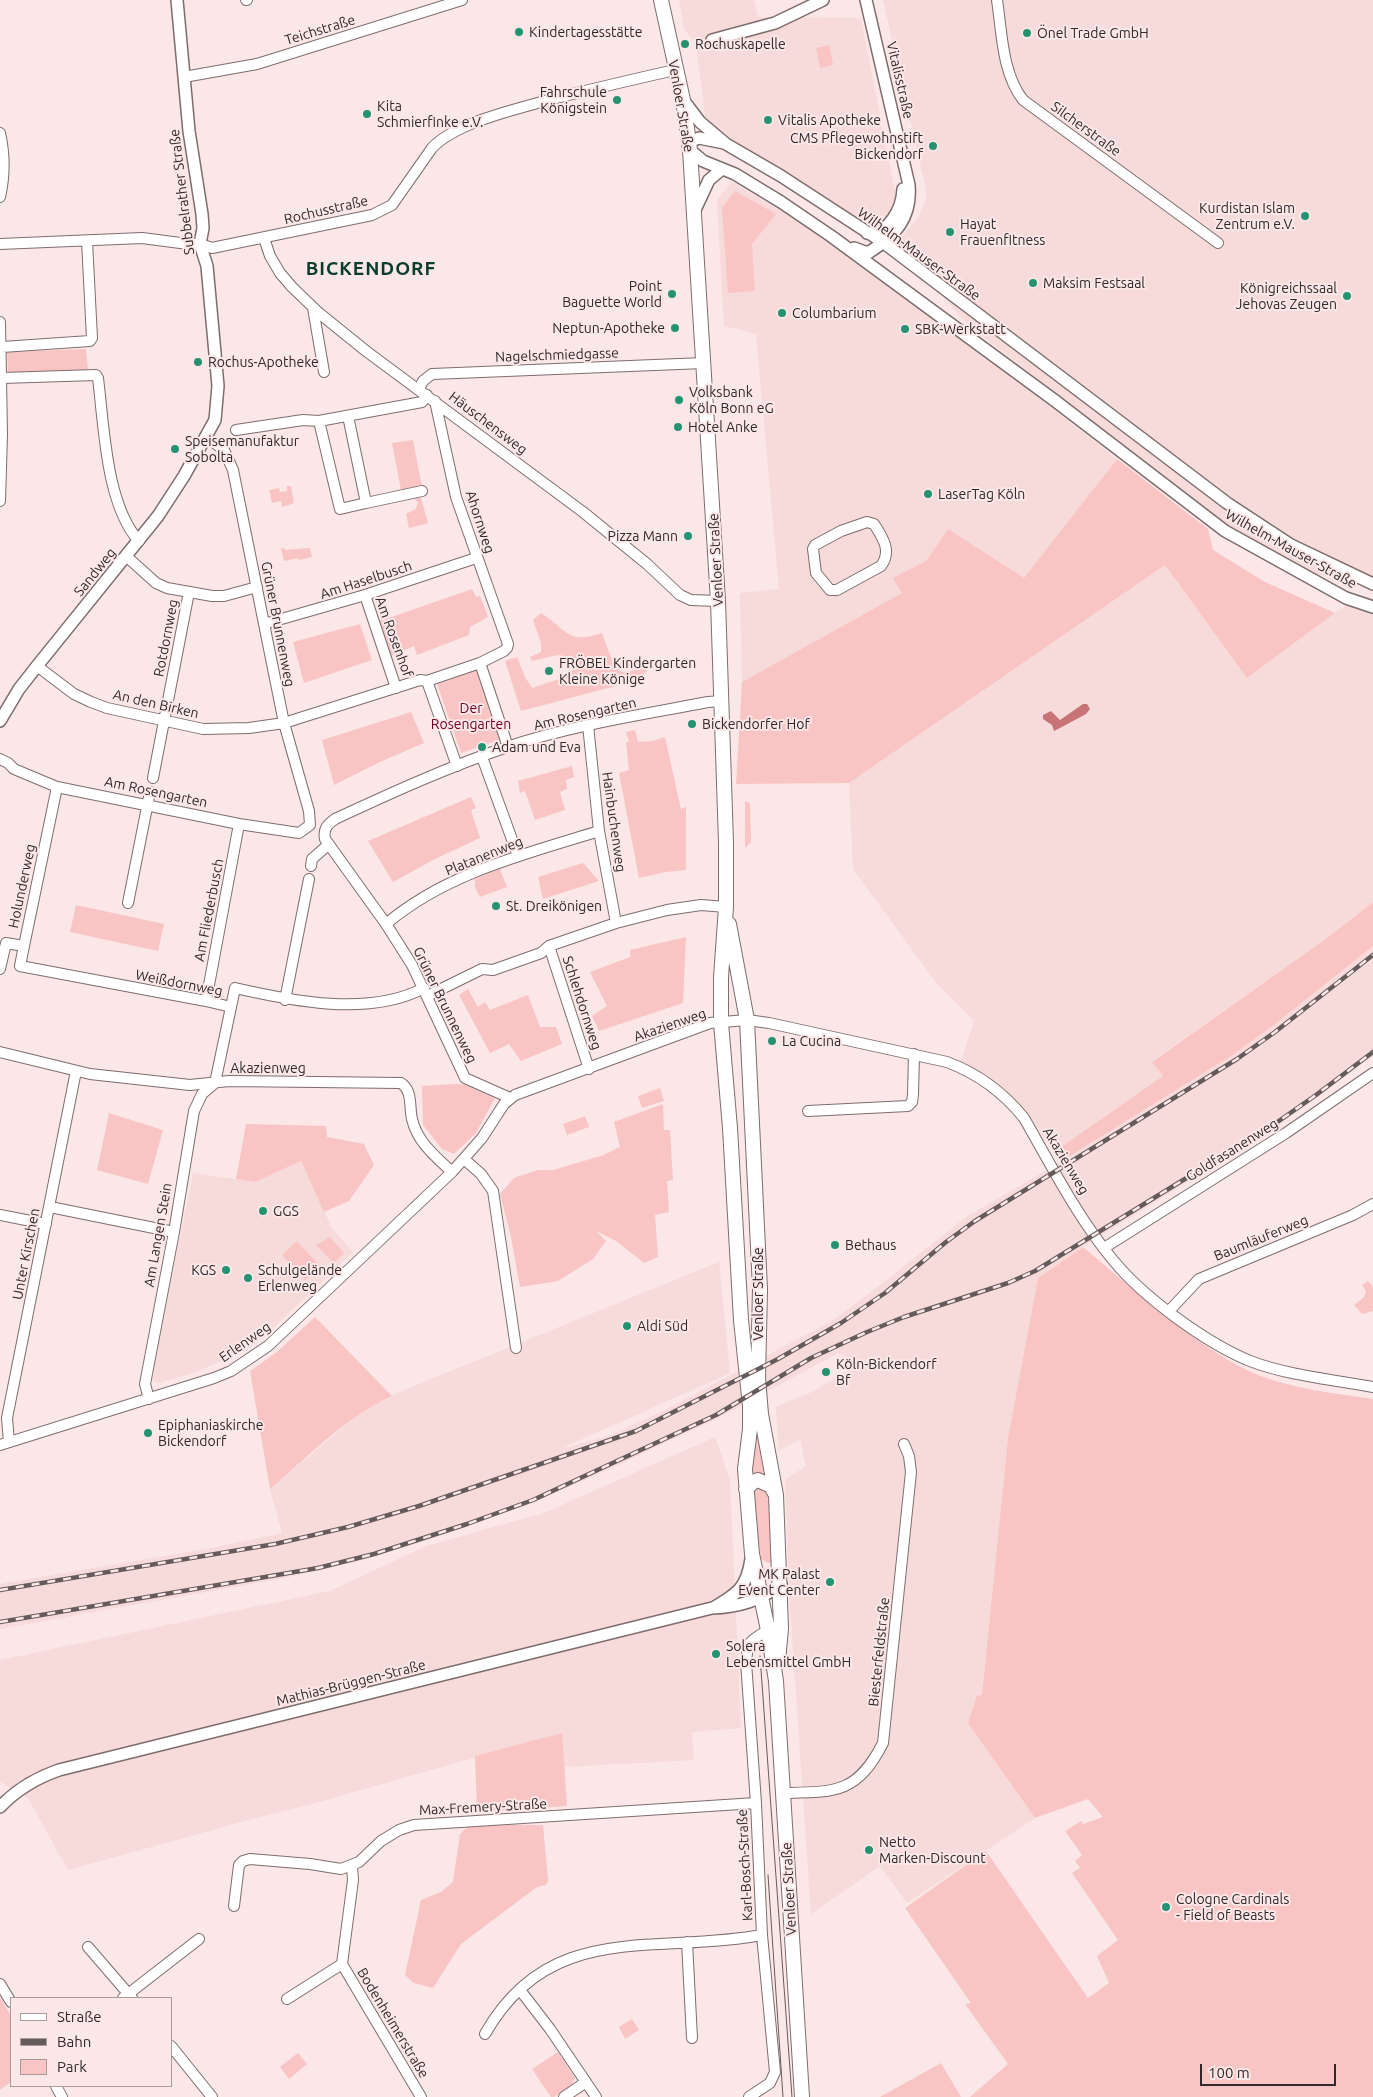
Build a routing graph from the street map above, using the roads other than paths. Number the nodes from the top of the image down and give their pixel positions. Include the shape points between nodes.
1 (177, 0) edge
2 (462, 0) edge
3 (661, 0) edge
4 (823, 0) edge
5 (866, 0) edge
6 (997, 0) edge
7 (712, 40) dead end
8 (675, 70) junction
9 (184, 77) junction
10 (683, 100) junction
11 (0, 133) edge
12 (726, 144) junction
13 (690, 146) junction
14 (748, 157) junction
15 (904, 168) junction
16 (722, 169) junction
17 (735, 174) junction
18 (0, 197) edge
19 (694, 212) junction
20 (867, 233) junction
21 (264, 238) junction
22 (835, 239) junction
23 (87, 241) junction
24 (884, 243) junction
25 (1218, 243) dead end
26 (0, 244) edge
27 (200, 244) junction
28 (313, 308) junction
29 (0, 322) edge
30 (2, 347) junction
31 (704, 363) junction
32 (324, 372) dead end
33 (2, 378) junction
34 (1068, 382) junction
35 (419, 388) junction
36 (431, 398) junction
37 (1054, 400) junction
38 (348, 416) junction
39 (319, 421) junction
40 (236, 430) dead end
41 (206, 437) junction
42 (422, 491) dead end
43 (0, 501) edge
44 (366, 503) junction
45 (138, 541) junction
46 (126, 556) junction
47 (476, 558) junction
48 (816, 573) joint
49 (1373, 584) edge
50 (257, 587) junction
51 (189, 592) junction
52 (364, 596) junction
53 (718, 602) junction
54 (1373, 608) edge
55 (264, 624) junction
56 (507, 648) joint
57 (480, 663) junction
58 (37, 666) junction
59 (427, 681) junction
60 (396, 688) junction
61 (722, 702) junction
62 (2, 713) edge
63 (164, 721) junction
64 (284, 723) junction
65 (588, 725) junction
66 (508, 747) junction
67 (482, 757) junction
68 (0, 759) edge
69 (456, 766) junction
70 (153, 778) dead end
71 (57, 787) junction
72 (150, 792) dead end
73 (148, 804) junction
74 (239, 824) junction
75 (310, 825) joint
76 (324, 830) joint
77 (599, 831) junction
78 (328, 844) junction
79 (518, 856) junction
80 (311, 866) dead end
81 (309, 879) dead end
82 (128, 902) dead end
83 (726, 907) junction
84 (616, 923) junction
85 (386, 924) junction
86 (3, 943) edge
87 (24, 946) junction
88 (549, 946) junction
89 (0, 969) edge
90 (425, 992) junction
91 (206, 1000) junction
92 (285, 1000) junction
93 (231, 1007) junction
94 (747, 1020) junction
95 (721, 1023) junction
96 (0, 1052) edge
97 (914, 1054) junction
98 (589, 1069) junction
99 (76, 1072) junction
100 (1373, 1073) edge
101 (215, 1083) junction
102 (510, 1098) junction
103 (808, 1111) dead end
104 (464, 1159) junction
105 (452, 1172) junction
106 (1373, 1204) edge
107 (50, 1207) junction
108 (0, 1215) edge
109 (46, 1224) junction
110 (174, 1232) junction
111 (1104, 1248) junction
112 (1169, 1311) junction
113 (516, 1348) dead end
114 (1373, 1387) edge
115 (149, 1399) junction
116 (4, 1444) edge
117 (904, 1444) dead end
118 (746, 1489) junction
119 (776, 1495) junction
120 (752, 1554) junction
121 (779, 1562) junction
122 (781, 1584) junction
123 (760, 1598) junction
124 (712, 1608) junction
125 (768, 1630) junction
126 (776, 1682) junction
127 (783, 1793) junction
128 (2, 1803) edge
129 (756, 1803) junction
130 (352, 1866) junction
131 (234, 1906) dead end
132 (762, 1935) junction
133 (199, 1939) dead end
134 (687, 1942) junction
135 (88, 1947) dead end
136 (342, 1964) junction
137 (0, 1984) edge
138 (520, 1990) junction
139 (128, 1997) edge
140 (287, 1999) dead end
141 (10, 2000) edge
142 (485, 2034) dead end
143 (692, 2038) dead end
144 (172, 2047) edge
145 (586, 2082) junction
146 (212, 2097) edge
147 (421, 2097) edge
148 (564, 2097) edge
149 (596, 2097) edge
150 (750, 2097) edge
151 (802, 2097) edge

1 - 9 street, Subbelrather Straße
2 - 9 street, Teichstraße via 257,64
3 - 8 main road, Venloer Straße
4 - 7 street via 775,23
5 - 15 street, Vitalisstraße
6 - 25 street, Silcherstraße via 1008,72 1023,100
8 - 10 main road, Venloer Straße
8 - 21 street, Rochusstraße via 594,88 484,119 440,140 392,205 383,211
9 - 27 street, Subbelrather Straße via 202,214
10 - 12 street, Wilhelm-Mauser-Straße via 700,122
10 - 13 main road, Venloer Straße
11 - 18 street via 5,166
12 - 13 street, Wilhelm-Mauser-Straße via 699,138
12 - 14 street, Wilhelm-Mauser-Straße
13 - 16 street, Wilhelm-Mauser-Straße via 703,161
13 - 19 main road, Venloer Straße
14 - 17 street
14 - 20 street, Wilhelm-Mauser-Straße
15 - 20 street, Vitalisstraße via 903,199 899,210 881,231
15 - 24 street, Vitalisstraße via 910,199 908,211
16 - 17 street, Wilhelm-Mauser-Straße
16 - 19 street, Venloer Straße via 708,181
17 - 22 street, Wilhelm-Mauser-Straße
19 - 31 main road, Venloer Straße
20 - 24 street, Wilhelm-Mauser-Straße
21 - 27 street, Rochusstraße via 212,248
21 - 28 street, Häuschensweg via 280,273
22 - 24 street via 868,253
22 - 37 street, Wilhelm-Mauser-Straße
23 - 26 street, Rochusstraße
23 - 27 street, Rochusstraße via 142,238
23 - 30 street via 92,338 86,342
24 - 34 street, Wilhelm-Mauser-Straße
27 - 41 street, Subbelrather Straße via 206,266 218,386 215,420
28 - 32 street
28 - 35 street, Häuschensweg
29 - 30 street
30 - 33 street
31 - 35 street, Nagelschmiedgasse via 432,374
31 - 53 main road, Venloer Straße
33 - 43 street
33 - 45 street via 96,375 111,480 122,517
34 - 37 street
34 - 49 street, Wilhelm-Mauser-Straße via 1243,514 1291,545
35 - 36 street, Häuschensweg
36 - 38 street
36 - 47 street, Ahornweg via 456,497
36 - 53 street, Häuschensweg via 616,538 680,595 691,600
37 - 54 street, Wilhelm-Mauser-Straße via 1225,531 1346,598
38 - 39 street
38 - 44 street
39 - 40 street via 303,420
39 - 44 street via 340,510
41 - 45 street, Sandweg via 174,492
41 - 50 street, Grüner Brunnenweg via 220,446 229,458
42 - 44 street
45 - 46 street, Sandweg
46 - 51 street via 161,586
46 - 58 street, Sandweg
47 - 52 street, Am Haselbusch
47 - 56 street, Ahornweg
48 - 48 street via 834,591 881,566 887,552 874,524 859,524 815,546
50 - 51 street via 224,596
50 - 55 street, Grüner Brunnenweg
51 - 63 street, Rotdornweg
52 - 55 street, Am Haselbusch
52 - 60 street, Am Rosenhof
53 - 61 main road, Venloer Straße
55 - 64 street, Grüner Brunnenweg
56 - 57 street, Am Rosenhof
57 - 59 street, Am Rosenhof
57 - 66 street
58 - 62 street, Sandweg
58 - 63 street, An den Birken via 74,694 92,702
59 - 60 street, Am Rosenhof via 420,680
59 - 69 street, Am Rosenhof
60 - 64 street, An den Birken
61 - 65 street, Am Rosengarten
61 - 83 main road, Venloer Straße
63 - 64 street, An den Birken via 188,727 222,729
63 - 70 street, Rotdornweg
64 - 75 street, Grüner Brunnenweg
65 - 66 street, Am Rosengarten
65 - 77 street, Hainbuchenweg
66 - 67 street, Am Rosengarten
67 - 69 street, Am Rosengarten
67 - 79 street
68 - 71 street, Am Rosengarten via 14,769
69 - 76 street, Am Rosengarten via 335,819
71 - 73 street, Am Rosengarten
71 - 87 street, Holunderweg
72 - 73 street
73 - 74 street, Am Rosengarten
73 - 82 street
74 - 75 street, Am Rosengarten via 299,833
74 - 91 street, Am Fliederbusch
76 - 78 street, Grüner Brunnenweg
77 - 79 street, Platanenweg
77 - 84 street, Hainbuchenweg
78 - 80 street via 312,858
78 - 85 street, Grüner Brunnenweg
79 - 85 street, Platanenweg via 452,882
81 - 92 street
83 - 84 street, Weißdornweg via 701,905
83 - 94 main road, Venloer Straße
83 - 95 main road, Venloer Straße
84 - 88 street, Weißdornweg
85 - 90 street, Grüner Brunnenweg
86 - 87 street, Holunderweg
86 - 89 street, Holunderweg
87 - 91 street, Weißdornweg via 20,966
88 - 90 street, Weißdornweg via 541,953 493,970 482,969
88 - 98 street, Schlehdornweg
90 - 92 street, Weißdornweg via 387,1002
90 - 102 street, Grüner Brunnenweg via 465,1078
91 - 93 street, Weißdornweg
92 - 93 street, Weißdornweg via 235,988
93 - 101 street
94 - 95 street, Akazienweg
94 - 97 street, Akazienweg
94 - 119 main road, Venloer Straße via 760,1289 758,1378 761,1414
95 - 98 street, Akazienweg via 710,1023
95 - 118 main road, Venloer Straße via 740,1320 750,1406
96 - 99 street, Akazienweg
97 - 103 street via 913,1096 908,1106
97 - 111 street, Akazienweg via 963,1068 983,1078 1011,1102
98 - 102 street, Akazienweg
99 - 101 street, Akazienweg via 190,1085
99 - 107 street, Unter Kirschen
100 - 111 street, Goldfasanenweg via 1286,1133
101 - 105 street, Akazienweg via 401,1083 409,1093 415,1131
101 - 110 street, Am Langen Stein via 202,1094 194,1111
102 - 104 street, Akazienweg
104 - 105 street, Akazienweg
104 - 113 street via 481,1174 493,1192
105 - 115 street, Erlenweg via 268,1346 231,1371
106 - 112 street, Baumläuferweg via 1198,1280
107 - 109 street, Unter Kirschen
107 - 110 street
108 - 109 street
109 - 116 street, Unter Kirschen
110 - 115 street, Am Langen Stein via 145,1384
111 - 112 street, Akazienweg via 1125,1273
112 - 114 street, Akazienweg via 1211,1340 1251,1361 1279,1370
115 - 116 street, Erlenweg
117 - 127 street, Biesterfeldstraße via 911,1472 883,1744 874,1762 859,1779 844,1788
118 - 119 main road via 758,1480 771,1486
118 - 120 main road, Venloer Straße
119 - 121 main road, Venloer Straße
120 - 121 main road via 768,1569
120 - 123 main road, Venloer Straße
120 - 124 street, Mathias-Brüggen-Straße via 750,1570 740,1591
121 - 122 main road, Venloer Straße
122 - 123 street, Mathias-Brüggen-Straße
122 - 126 main road, Venloer Straße via 782,1628
123 - 124 street, Mathias-Brüggen-Straße via 728,1608
123 - 125 main road, Venloer Straße
124 - 128 street, Mathias-Brüggen-Straße via 59,1770 21,1788
125 - 126 main road, Venloer Straße
125 - 129 street, Karl-Bosch-Straße via 750,1642 746,1662
126 - 127 main road, Venloer Straße
127 - 151 main road, Venloer Straße
129 - 130 street, Max-Fremery-Straße via 414,1825 381,1841
129 - 132 street, Karl-Bosch-Straße
130 - 131 street via 341,1869 243,1861 239,1866
130 - 136 street, Bodenheimerstraße
132 - 134 street
132 - 150 street, Karl-Bosch-Straße via 775,2072 770,2083
133 - 139 street
134 - 138 street via 600,1949 578,1955 546,1968
134 - 143 street
135 - 139 street
136 - 140 street, Bodenheimerstraße
136 - 147 street, Bodenheimerstraße
137 - 141 street
138 - 142 street via 500,2009
138 - 145 street
144 - 146 street
145 - 148 street
145 - 149 street

